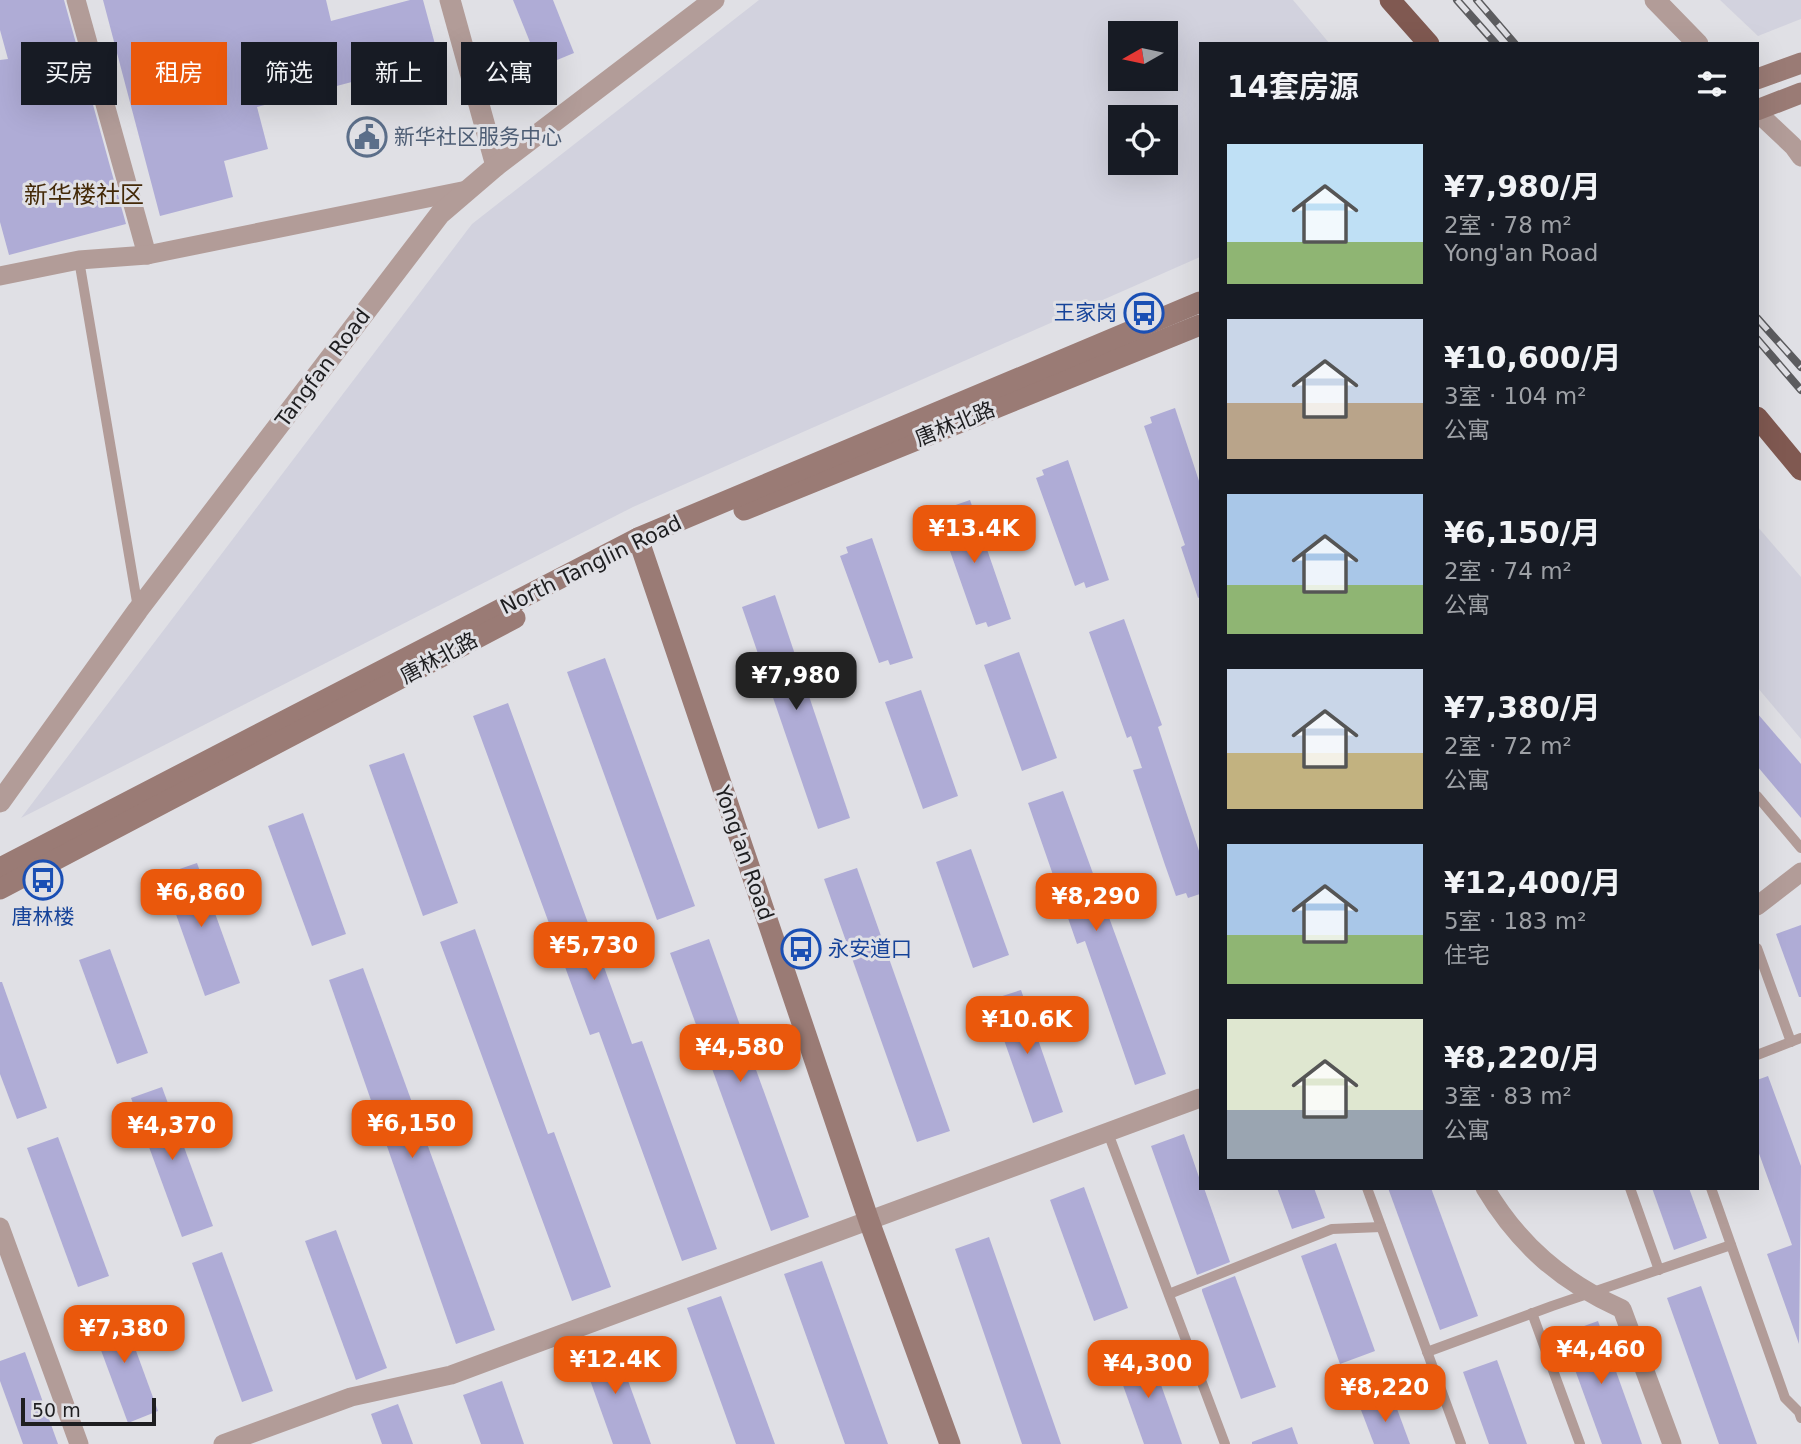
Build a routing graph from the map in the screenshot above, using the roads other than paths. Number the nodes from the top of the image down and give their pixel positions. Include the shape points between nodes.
1 (76, 0) edge
2 (450, 0) edge
3 (714, 0) edge
4 (1390, 0) edge
5 (1655, 0) edge
6 (1427, 42) edge
7 (1696, 42) edge
8 (1801, 63) edge
9 (1759, 78) edge
10 (1801, 93) edge
11 (1759, 110) edge
12 (1759, 113) edge
13 (1801, 157) edge
14 (496, 166) junction
15 (467, 190) junction
16 (147, 255) junction
17 (79, 260) junction
18 (0, 276) edge
19 (1198, 319) edge
20 (1759, 419) edge
21 (1801, 470) edge
22 (640, 544) junction
23 (138, 610) junction
24 (1759, 798) edge
25 (0, 802) edge
26 (1801, 848) edge
27 (0, 868) edge
28 (1801, 872) edge
29 (0, 889) edge
30 (1759, 904) edge
31 (1759, 953) edge
32 (1796, 1040) edge
33 (1759, 1054) edge
34 (1199, 1098) edge
35 (1108, 1133) junction
36 (1368, 1190) edge
37 (1486, 1190) edge
38 (1631, 1190) edge
39 (1712, 1190) edge
40 (869, 1221) junction
41 (0, 1227) edge
42 (1381, 1227) junction
43 (1731, 1245) junction
44 (1660, 1270) junction
45 (1168, 1294) junction
46 (1532, 1313) junction
47 (1427, 1352) junction
48 (1800, 1414) edge
49 (79, 1444) edge
50 (223, 1444) edge
51 (950, 1444) edge
52 (1225, 1444) edge
53 (1461, 1444) edge
54 (1580, 1444) edge
55 (1672, 1444) edge

1 - 16 street
2 - 14 street
3 - 14 street, Tangfan Road
4 - 6 highway
5 - 7 street
8 - 9 main road
10 - 11 main road
12 - 13 street
14 - 15 street, Tangfan Road
15 - 16 street
15 - 23 street, Tangfan Road via 440,214
16 - 17 street
17 - 18 street
17 - 23 lane
19 - 22 main road, North Tanglin Road
20 - 21 highway
22 - 27 main road, North Tanglin Road
22 - 29 main road, 唐林北路
22 - 40 main road, Yong'an Road
23 - 25 street, Tangfan Road
24 - 26 lane
28 - 30 street
31 - 32 lane
32 - 33 lane
34 - 35 street
35 - 40 street
35 - 45 lane
36 - 42 lane
37 - 55 street via 1535,1252 1580,1288 1622,1309
38 - 44 lane
39 - 43 lane
40 - 50 street via 451,1375 351,1397
40 - 51 main road, Yong'an Road
41 - 49 street
42 - 45 lane via 1332,1230
42 - 47 lane
43 - 44 lane
43 - 48 lane via 1784,1398
44 - 46 lane
45 - 52 lane
46 - 47 lane
46 - 54 lane
47 - 53 lane

